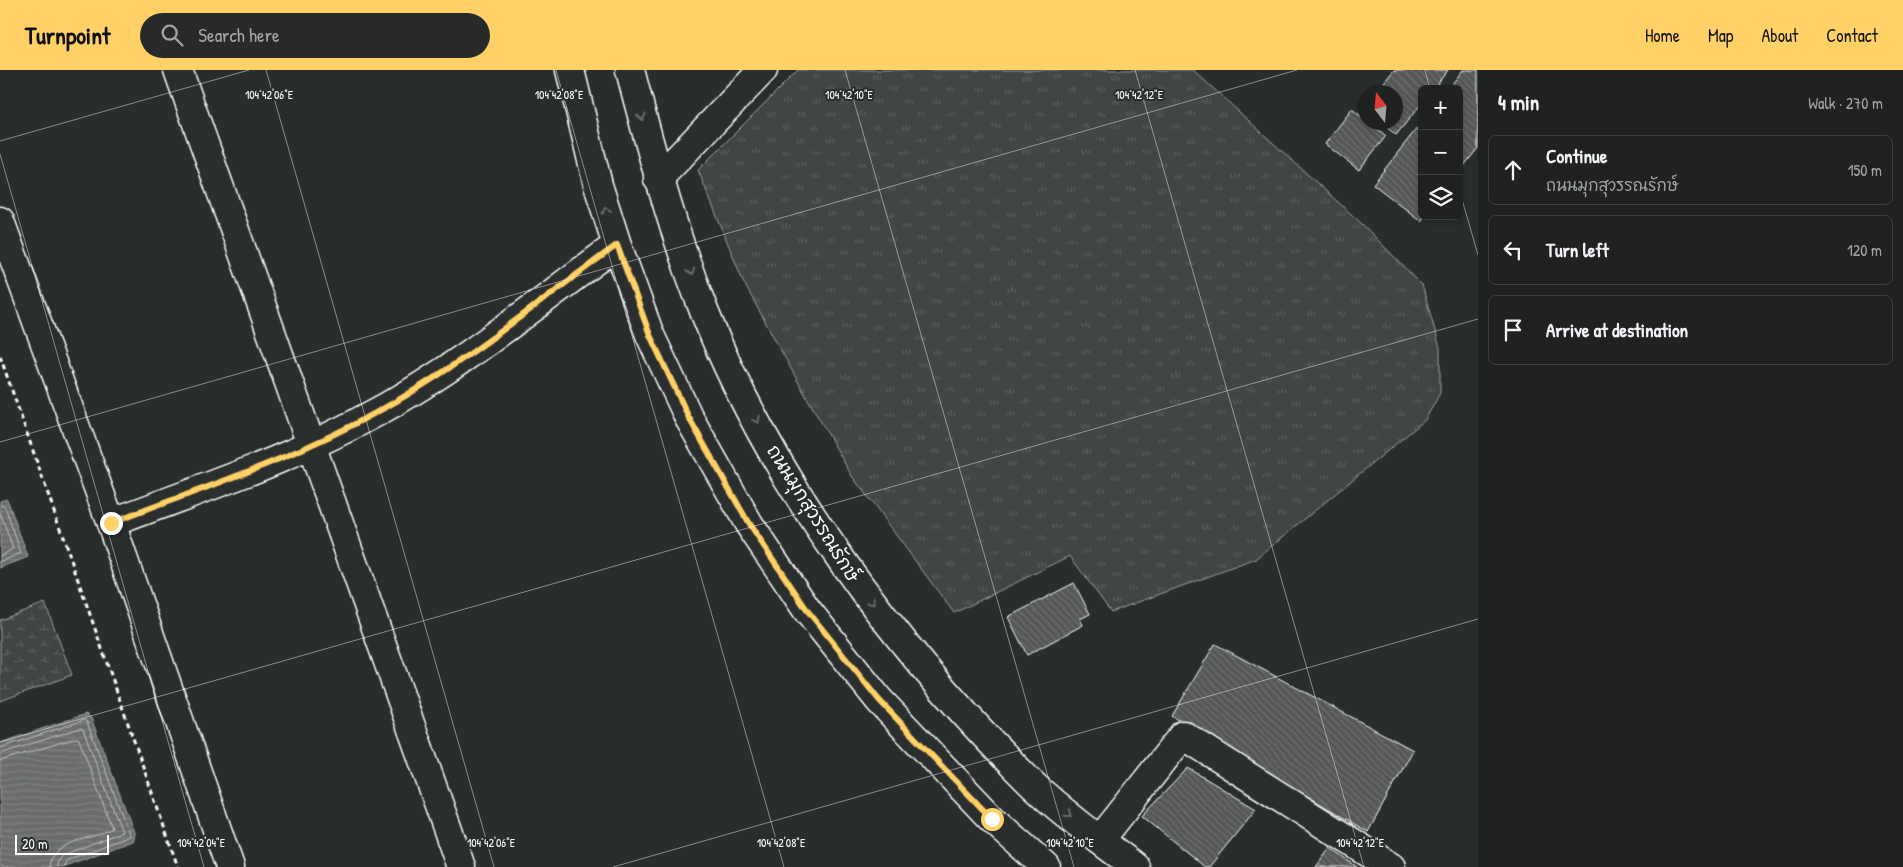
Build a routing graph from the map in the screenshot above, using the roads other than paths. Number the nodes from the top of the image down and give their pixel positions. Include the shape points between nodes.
1 (178, 70) edge
2 (570, 70) edge
3 (630, 70) edge
4 (763, 70) edge
5 (658, 179) junction
6 (0, 221) edge
7 (617, 245) junction
8 (312, 445) junction
9 (111, 523) junction
10 (1100, 840) junction
11 (230, 867) edge
12 (461, 867) edge
13 (1046, 867) edge
14 (1135, 867) edge
15 (1392, 867) edge

1 - 8 street
7 -> 2 street via 598,185
3 -> 5 street, ถนนมุกสุวรรณรักษ์
4 - 5 street
5 -> 10 street, ถนนมุกสุวรรณรักษ์ via 704,311 740,392 796,490 855,580 924,667 1024,776
6 - 9 street
7 - 8 street via 430,380
7 - 13 street via 650,335 689,418 749,524 807,610 879,700 992,819
8 - 9 street
8 - 12 street
9 - 11 street
10 - 14 street, ถนนมุกสุวรรณรักษ์
10 - 15 street via 1183,735

